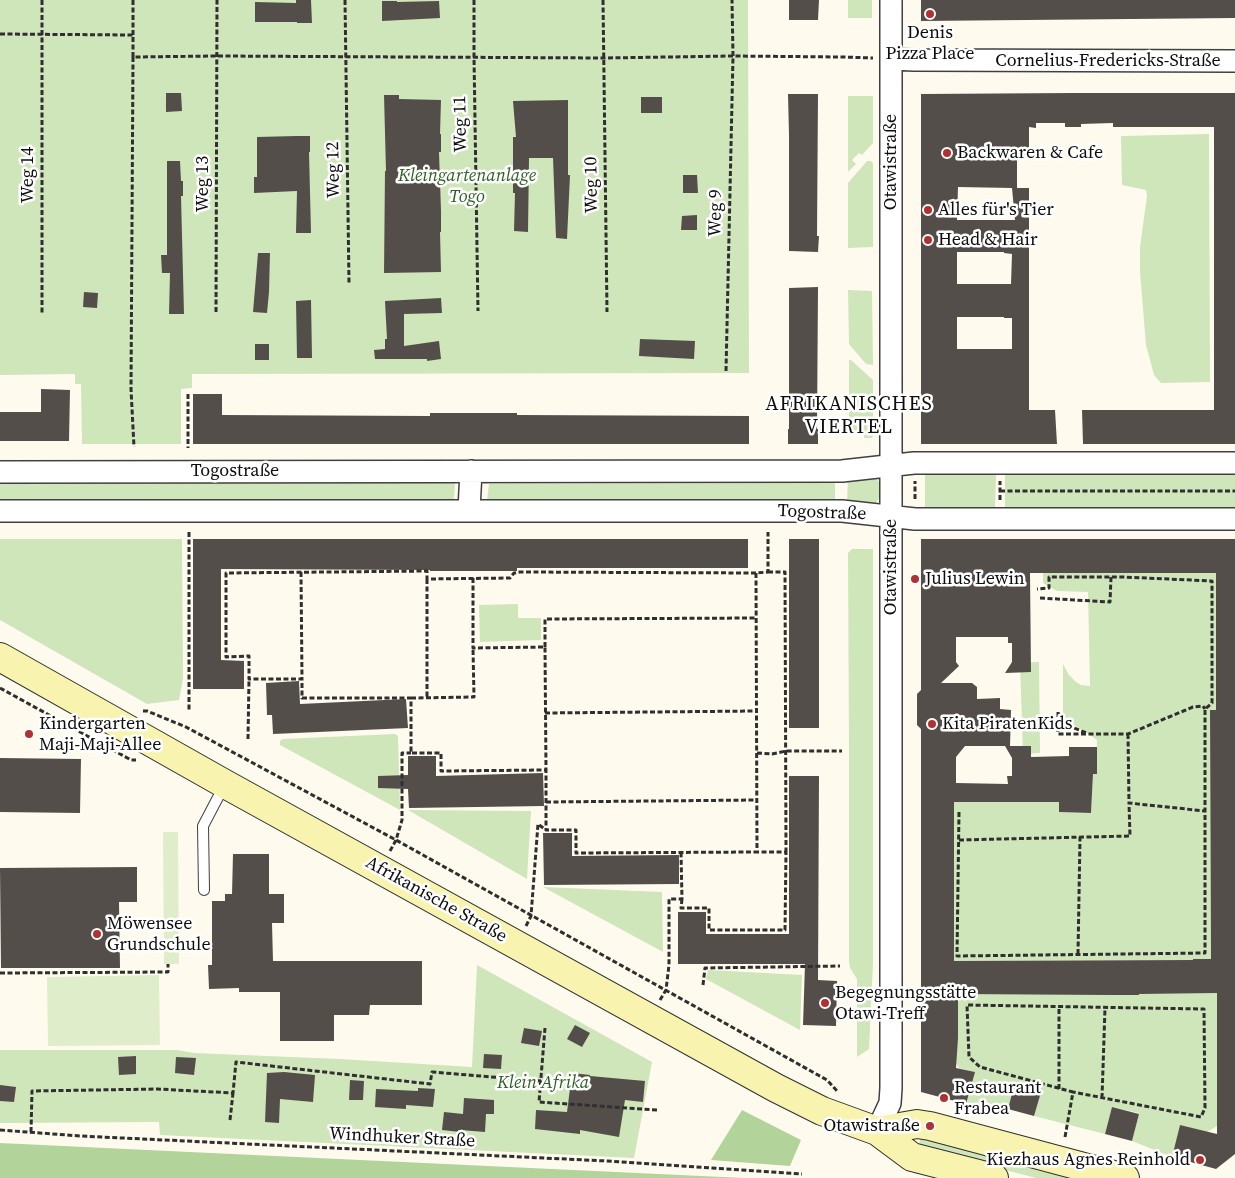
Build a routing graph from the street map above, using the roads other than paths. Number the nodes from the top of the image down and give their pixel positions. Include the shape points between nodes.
1 (891, 0) edge
2 (891, 59) junction
3 (1235, 61) edge
4 (1235, 463) edge
5 (890, 465) junction
6 (471, 471) junction
7 (0, 472) edge
8 (0, 510) edge
9 (469, 510) junction
10 (891, 517) junction
11 (1235, 519) edge
12 (0, 657) edge
13 (225, 784) junction
14 (204, 890) dead end
15 (877, 1131) junction
16 (994, 1178) edge
17 (1125, 1178) edge

1 - 2 street, Otawistraße
2 - 3 street, Cornelius-Fredericks-Straße
2 - 5 street, Otawistraße
4 - 5 street, Togostraße
5 - 6 street, Togostraße via 842,471
5 - 10 street, Otawistraße
6 - 7 street, Togostraße
6 - 9 street
8 - 9 street, Togostraße
9 - 10 street, Togostraße via 842,511
10 - 11 street, Togostraße
10 - 15 street, Otawistraße via 892,1088 890,1103
12 - 13 street, Afrikanische Straße
13 - 14 lane via 203,826
13 - 15 street, Afrikanische Straße via 769,1084 814,1107
15 - 16 street, Afrikanische Straße via 912,1157
15 - 17 street via 917,1124 930,1126

